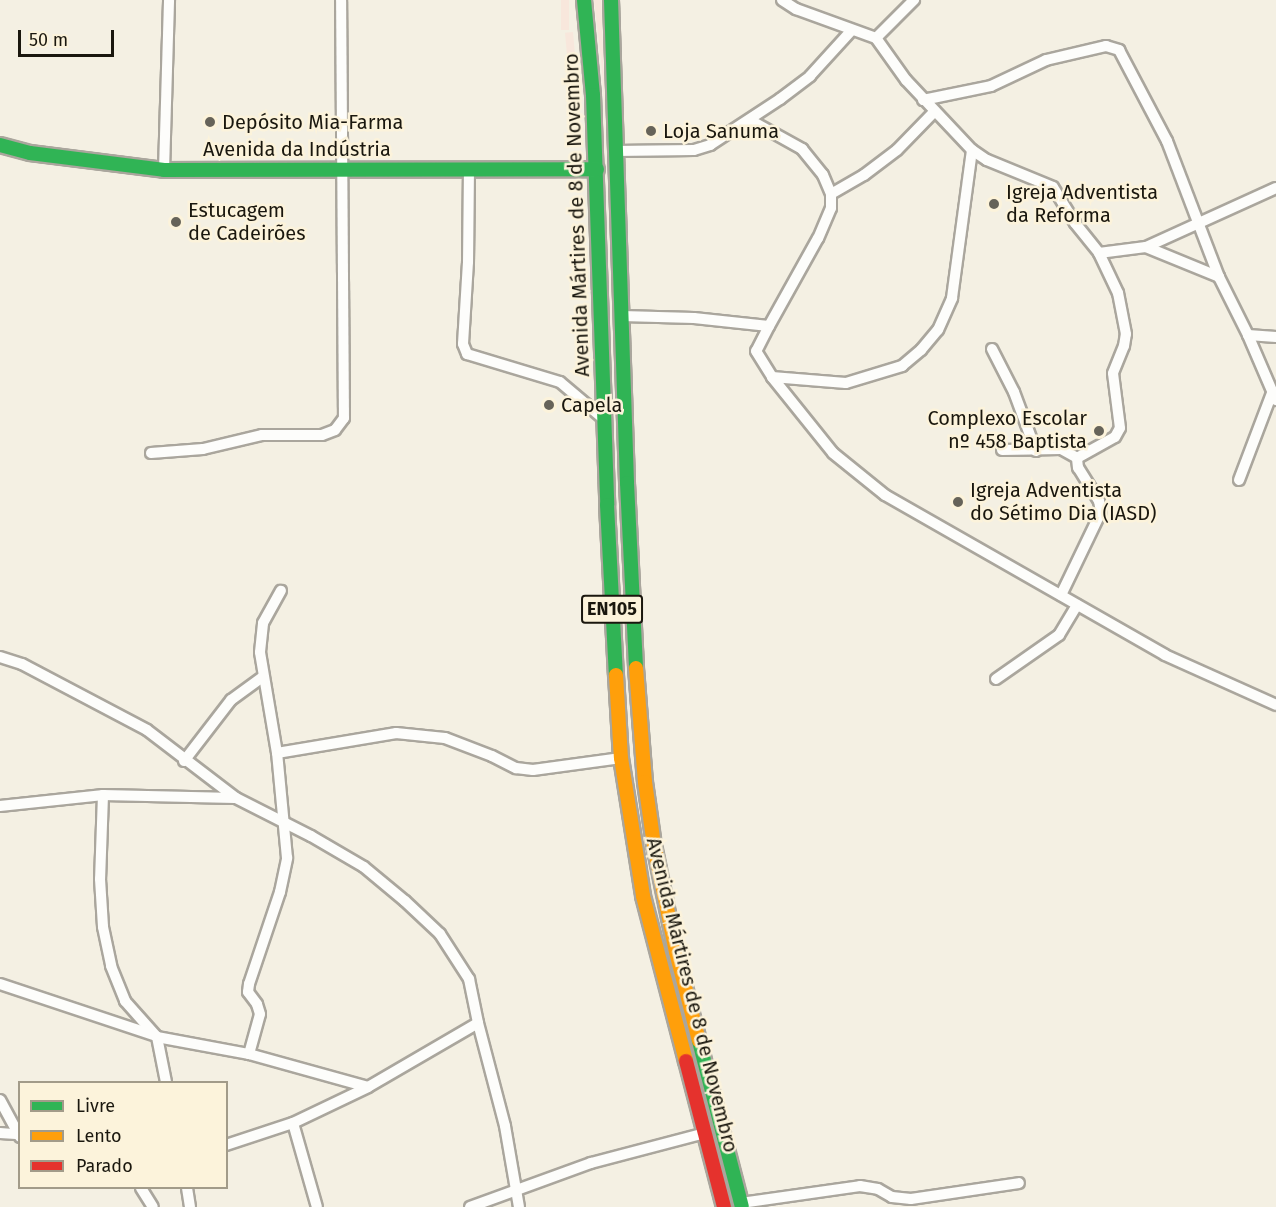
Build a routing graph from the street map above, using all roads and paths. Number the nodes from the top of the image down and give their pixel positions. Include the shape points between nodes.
1 (169, 0) edge
2 (341, 0) edge
3 (584, 0) edge
4 (610, 0) edge
5 (782, 0) edge
6 (914, 0) edge
7 (852, 30) junction
8 (876, 38) junction
9 (923, 100) junction
10 (935, 111) junction
11 (750, 120) junction
12 (0, 145) edge
13 (972, 150) junction
14 (615, 151) junction
15 (342, 168) junction
16 (469, 168) junction
17 (597, 169) junction
18 (164, 170) junction
19 (1276, 188) edge
20 (831, 194) junction
21 (1199, 221) junction
22 (1146, 247) junction
23 (1099, 253) junction
24 (1219, 277) junction
25 (622, 316) junction
26 (769, 326) junction
27 (1248, 334) junction
28 (1276, 338) edge
29 (992, 349) dead end
30 (772, 377) junction
31 (1274, 396) edge
32 (605, 420) junction
33 (1002, 450) dead end
34 (1036, 451) junction
35 (151, 453) dead end
36 (1077, 458) junction
37 (1239, 480) dead end
38 (280, 591) dead end
39 (1061, 595) junction
40 (1077, 605) junction
41 (0, 657) edge
42 (263, 677) junction
43 (996, 679) dead end
44 (1276, 705) edge
45 (277, 753) junction
46 (621, 758) junction
47 (184, 761) junction
48 (103, 795) junction
49 (236, 798) junction
50 (0, 806) edge
51 (285, 824) junction
52 (0, 984) edge
53 (478, 1023) junction
54 (157, 1036) junction
55 (249, 1054) junction
56 (166, 1081) edge
57 (368, 1087) junction
58 (0, 1101) edge
59 (293, 1123) junction
60 (0, 1133) edge
61 (705, 1133) junction
62 (18, 1135) edge
63 (228, 1144) edge
64 (1020, 1183) dead end
65 (142, 1189) edge
66 (187, 1189) edge
67 (518, 1189) junction
68 (741, 1205) edge
69 (153, 1207) edge
70 (190, 1207) edge
71 (317, 1207) edge
72 (470, 1207) edge
73 (519, 1207) edge
74 (724, 1207) edge

1 - 18 street
2 - 15 street
3 - 17 main road, Avenida Mártires de 8 de Novembro / EN105
4 - 14 main road, Avenida Mártires de 8 de Novembro / EN105
5 - 7 street
6 - 8 street
7 - 8 street
7 - 11 street via 810,75
8 - 9 street
9 - 10 street
9 - 21 street via 991,86 1046,60 1114,46 1167,141
10 - 13 street
10 - 20 street via 897,150
11 - 14 street via 710,145 694,150
11 - 20 street via 802,149 823,175
12 - 18 main road, Avenida da Indústria via 30,153
13 - 23 street via 1053,187
13 - 30 street via 952,298 938,330 921,350 902,366 846,383
14 - 25 main road, Avenida Mártires de 8 de Novembro / EN105
15 - 16 main road, Avenida da Indústria
15 - 18 main road, Avenida da Indústria
15 - 35 street via 344,418 336,430 322,435 262,435 203,449
16 - 17 main road, Avenida da Indústria
16 - 32 street via 463,344 467,354 560,381
17 - 32 main road, Avenida Mártires de 8 de Novembro / EN105
19 - 21 street
20 - 26 street via 831,208 818,238
21 - 22 street
21 - 24 street
22 - 23 street
22 - 24 street
23 - 36 street via 1118,293 1126,334 1113,373 1119,428 1115,437
24 - 27 street
25 - 26 street
25 - 68 main road, Avenida Mártires de 8 de Novembro / EN105 via 636,666 645,782 671,928
26 - 30 street via 756,351
27 - 28 street
27 - 31 street
29 - 34 street via 1014,392
30 - 39 street via 834,453 885,495
31 - 37 street
32 - 46 main road, Avenida Mártires de 8 de Novembro / EN105
33 - 34 street
34 - 36 street via 1061,449
36 - 39 street via 1078,468 1099,501 1101,512
38 - 42 street via 260,636
39 - 40 street
40 - 43 street via 1059,635
40 - 44 street via 1165,655
41 - 47 street via 22,664 147,730
42 - 45 street
42 - 47 street via 231,700
45 - 46 street via 396,733 445,738 516,768 533,770
45 - 51 street
46 - 61 main road, Avenida Mártires de 8 de Novembro / EN105 via 643,896
47 - 49 street
48 - 49 street
48 - 50 street
48 - 54 street via 100,879 103,927 111,966 125,1001
49 - 51 street
51 - 53 street via 364,867 440,934 469,979
51 - 55 street via 285,869 248,992 260,1014
52 - 54 street
53 - 57 street
53 - 67 street
54 - 55 street
54 - 56 street
55 - 57 street
57 - 59 street
58 - 62 street
59 - 63 street
59 - 71 street
60 - 62 street
61 - 67 street via 591,1163
61 - 74 main road, Avenida Mártires de 8 de Novembro / EN105
64 - 68 street via 911,1199 860,1186
65 - 69 street
66 - 70 street
67 - 72 street
67 - 73 street

